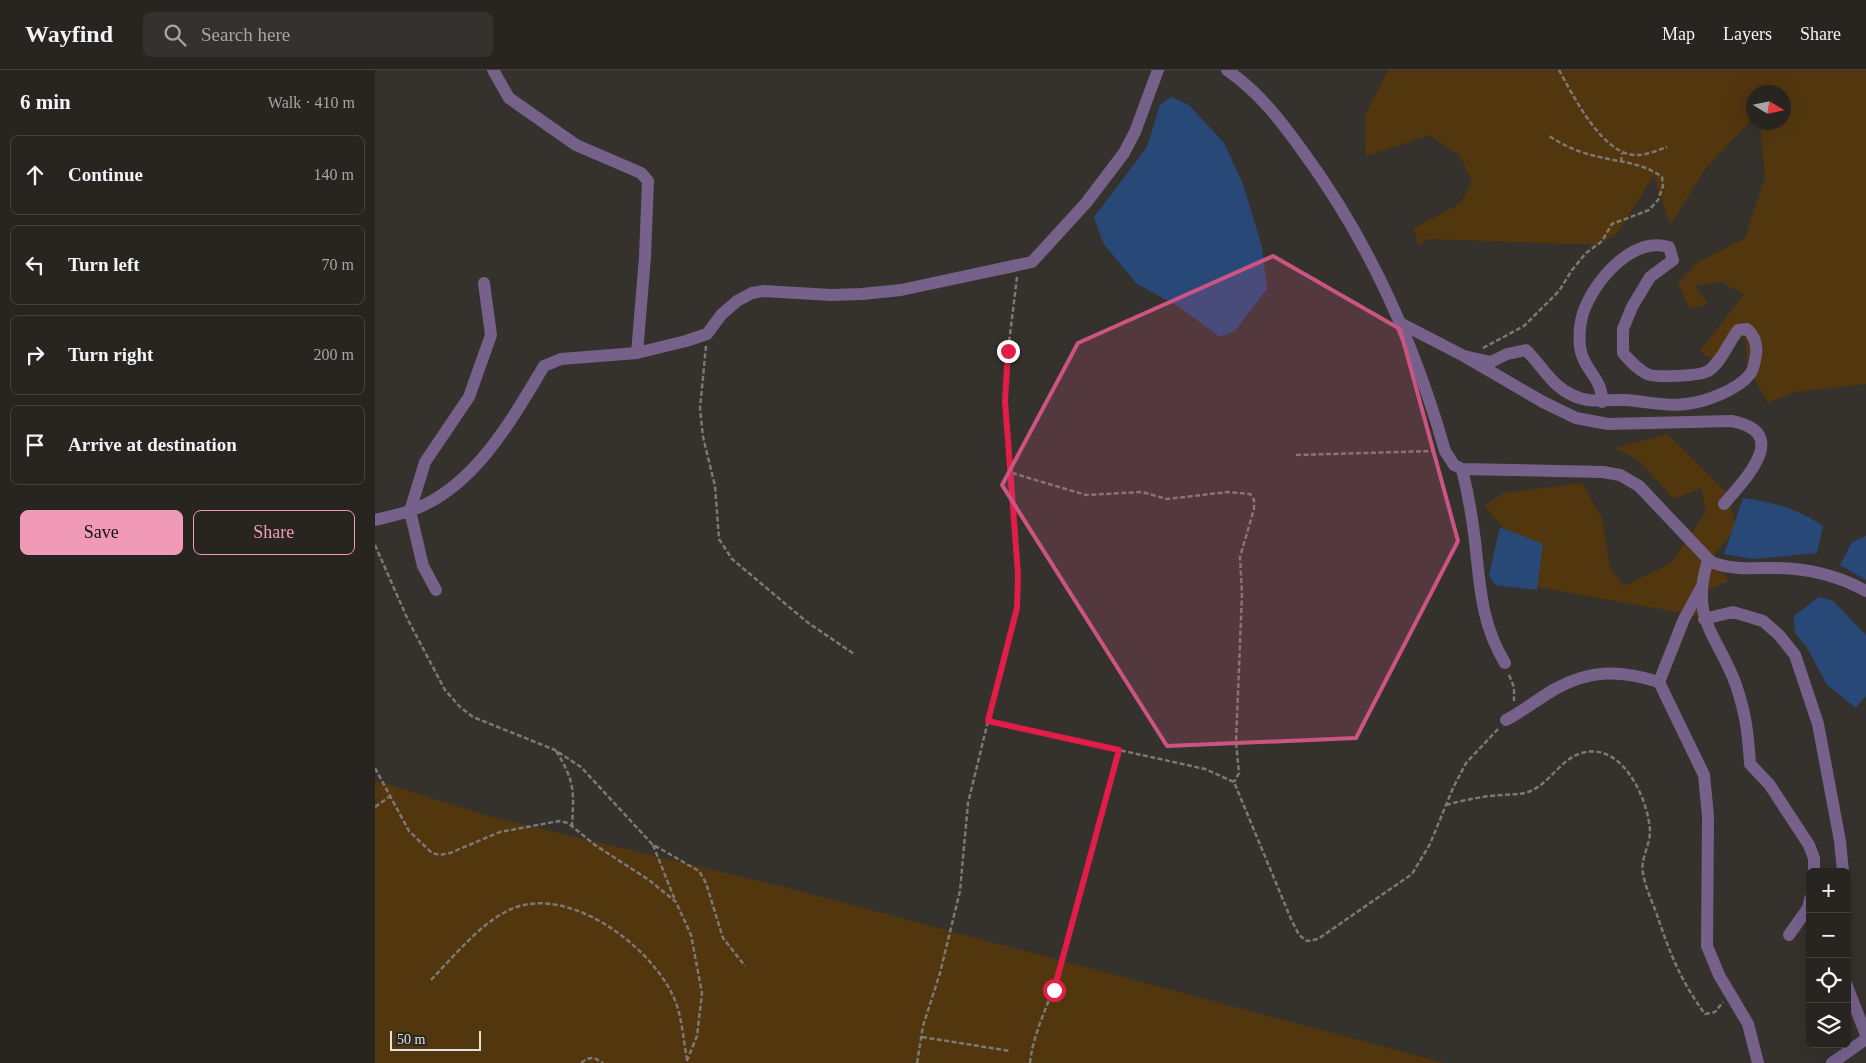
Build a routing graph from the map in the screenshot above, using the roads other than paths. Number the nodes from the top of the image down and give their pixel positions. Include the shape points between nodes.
1 (493, 70) edge
2 (1158, 70) edge
3 (1227, 70) edge
4 (484, 283) dead end
5 (1401, 324) junction
6 (637, 353) junction
7 (1464, 356) junction
8 (1602, 402) junction
9 (1462, 469) junction
10 (1724, 504) dead end
11 (409, 510) junction
12 (375, 520) edge
13 (1708, 560) junction
14 (1702, 586) junction
15 (436, 590) dead end
16 (1866, 592) edge
17 (1704, 619) junction
18 (1505, 663) road end
19 (1659, 682) junction
20 (1506, 720) road end
21 (1814, 868) edge
22 (1843, 868) edge
23 (1806, 911) edge
24 (1789, 935) dead end
25 (1851, 996) edge
26 (1866, 1035) edge
27 (1866, 1039) edge
28 (1758, 1063) edge
29 (1832, 1063) edge

1 - 6 street via 509,98 576,145 641,173 648,181
2 - 6 street via 1124,154 1032,262 901,290 862,294 752,293 721,314 707,334
3 - 5 street via 1245,82 1281,121 1322,177 1361,242
4 - 11 street via 491,335 469,397 425,462
5 - 7 street
5 - 9 street via 1445,451 1454,465
6 - 11 street via 561,359 544,366 513,419 480,460 449,490
7 - 8 street via 1491,362 1526,350 1546,376 1572,395
7 - 10 street via 1575,418 1608,424 1731,421 1745,424 1755,430 1762,445 1759,459
8 - 8 street via 1686,404 1723,394 1752,373 1757,353 1754,335 1747,329 1738,330 1717,363 1707,372 1648,374 1623,353 1623,329 1632,307 1650,277 1673,260 1669,247 1658,244 1639,248 1619,260 1603,278 1583,313 1580,330 1584,362 1599,381 1603,390
9 - 13 street via 1603,472 1620,476 1639,486
9 - 18 street via 1470,504 1481,603
11 - 12 street
11 - 15 street via 423,566
13 - 14 street
13 - 16 street via 1725,568 1823,572
14 - 17 street
14 - 19 street via 1684,619
17 - 21 street via 1736,686 1748,725 1750,764 1769,784 1809,845
17 - 22 street via 1733,612 1763,622 1795,655 1818,724
19 - 20 street via 1609,672 1557,688
19 - 28 street via 1705,775 1708,816 1707,946 1719,975 1748,1024
23 - 24 street
25 - 26 street
27 - 29 street

